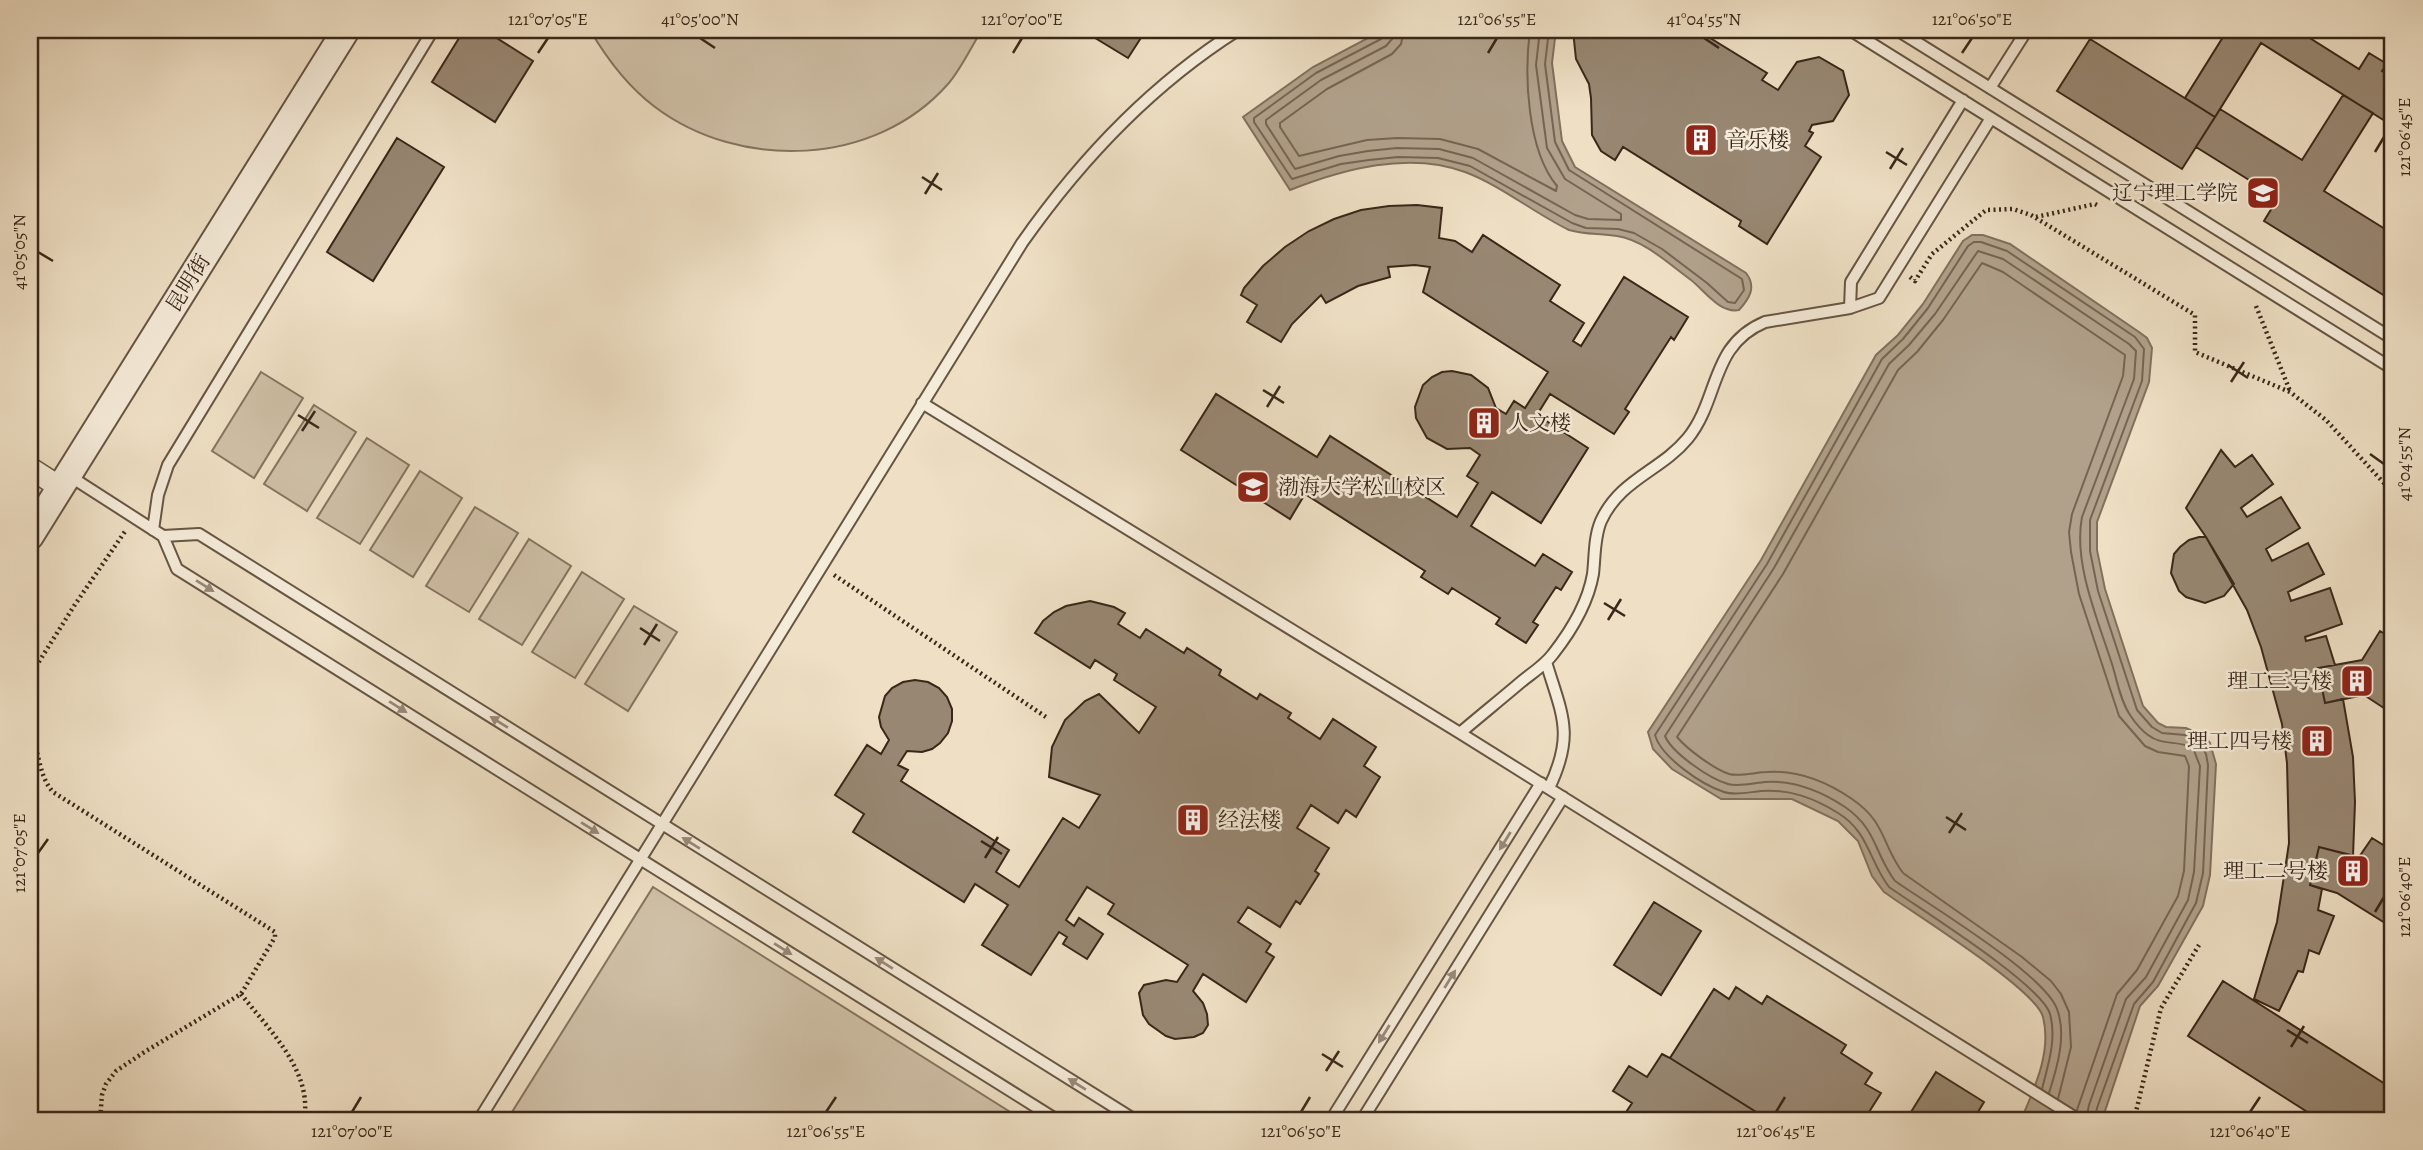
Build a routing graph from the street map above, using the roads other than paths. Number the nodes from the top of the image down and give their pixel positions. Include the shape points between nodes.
1 (346, 30) edge
2 (433, 30) edge
3 (1238, 30) edge
4 (1850, 30) edge
5 (1897, 30) edge
6 (2028, 30) edge
7 (1990, 88) junction
8 (1963, 100) junction
9 (1991, 118) junction
10 (1850, 308) junction
11 (2393, 339) edge
12 (2393, 369) edge
13 (922, 403) junction
14 (30, 468) edge
15 (64, 481) junction
16 (158, 533) junction
17 (30, 536) edge
18 (1546, 662) junction
19 (1460, 733) junction
20 (1545, 786) junction
21 (1563, 797) junction
22 (662, 824) junction
23 (640, 859) junction
24 (479, 1120) edge
25 (1056, 1120) edge
26 (1135, 1120) edge
27 (1331, 1120) edge
28 (1362, 1120) edge
29 (2079, 1120) edge

1 - 15 street, 昆明街
2 - 16 lane via 168,465 158,495
3 - 13 lane via 1158,88 1072,175 1022,243
4 - 8 lane
5 - 7 lane
6 - 7 lane
7 - 11 lane
8 - 9 lane
8 - 10 lane via 1851,282
9 - 10 lane via 1879,298
9 - 12 lane
10 - 18 lane via 1765,322 1733,344 1688,437 1610,505 1598,530 1587,595
13 - 19 lane
13 - 22 lane
14 - 15 street
15 - 16 lane
15 - 17 street, 昆明街
22 -> 16 lane via 199,534
16 -> 23 lane via 177,569
18 - 19 lane
18 - 20 lane via 1566,727 1558,770
19 - 20 lane
20 - 21 lane
20 -> 27 lane
28 -> 21 lane
21 - 29 lane
22 - 23 lane
26 -> 22 lane
23 - 24 lane
23 -> 25 lane

